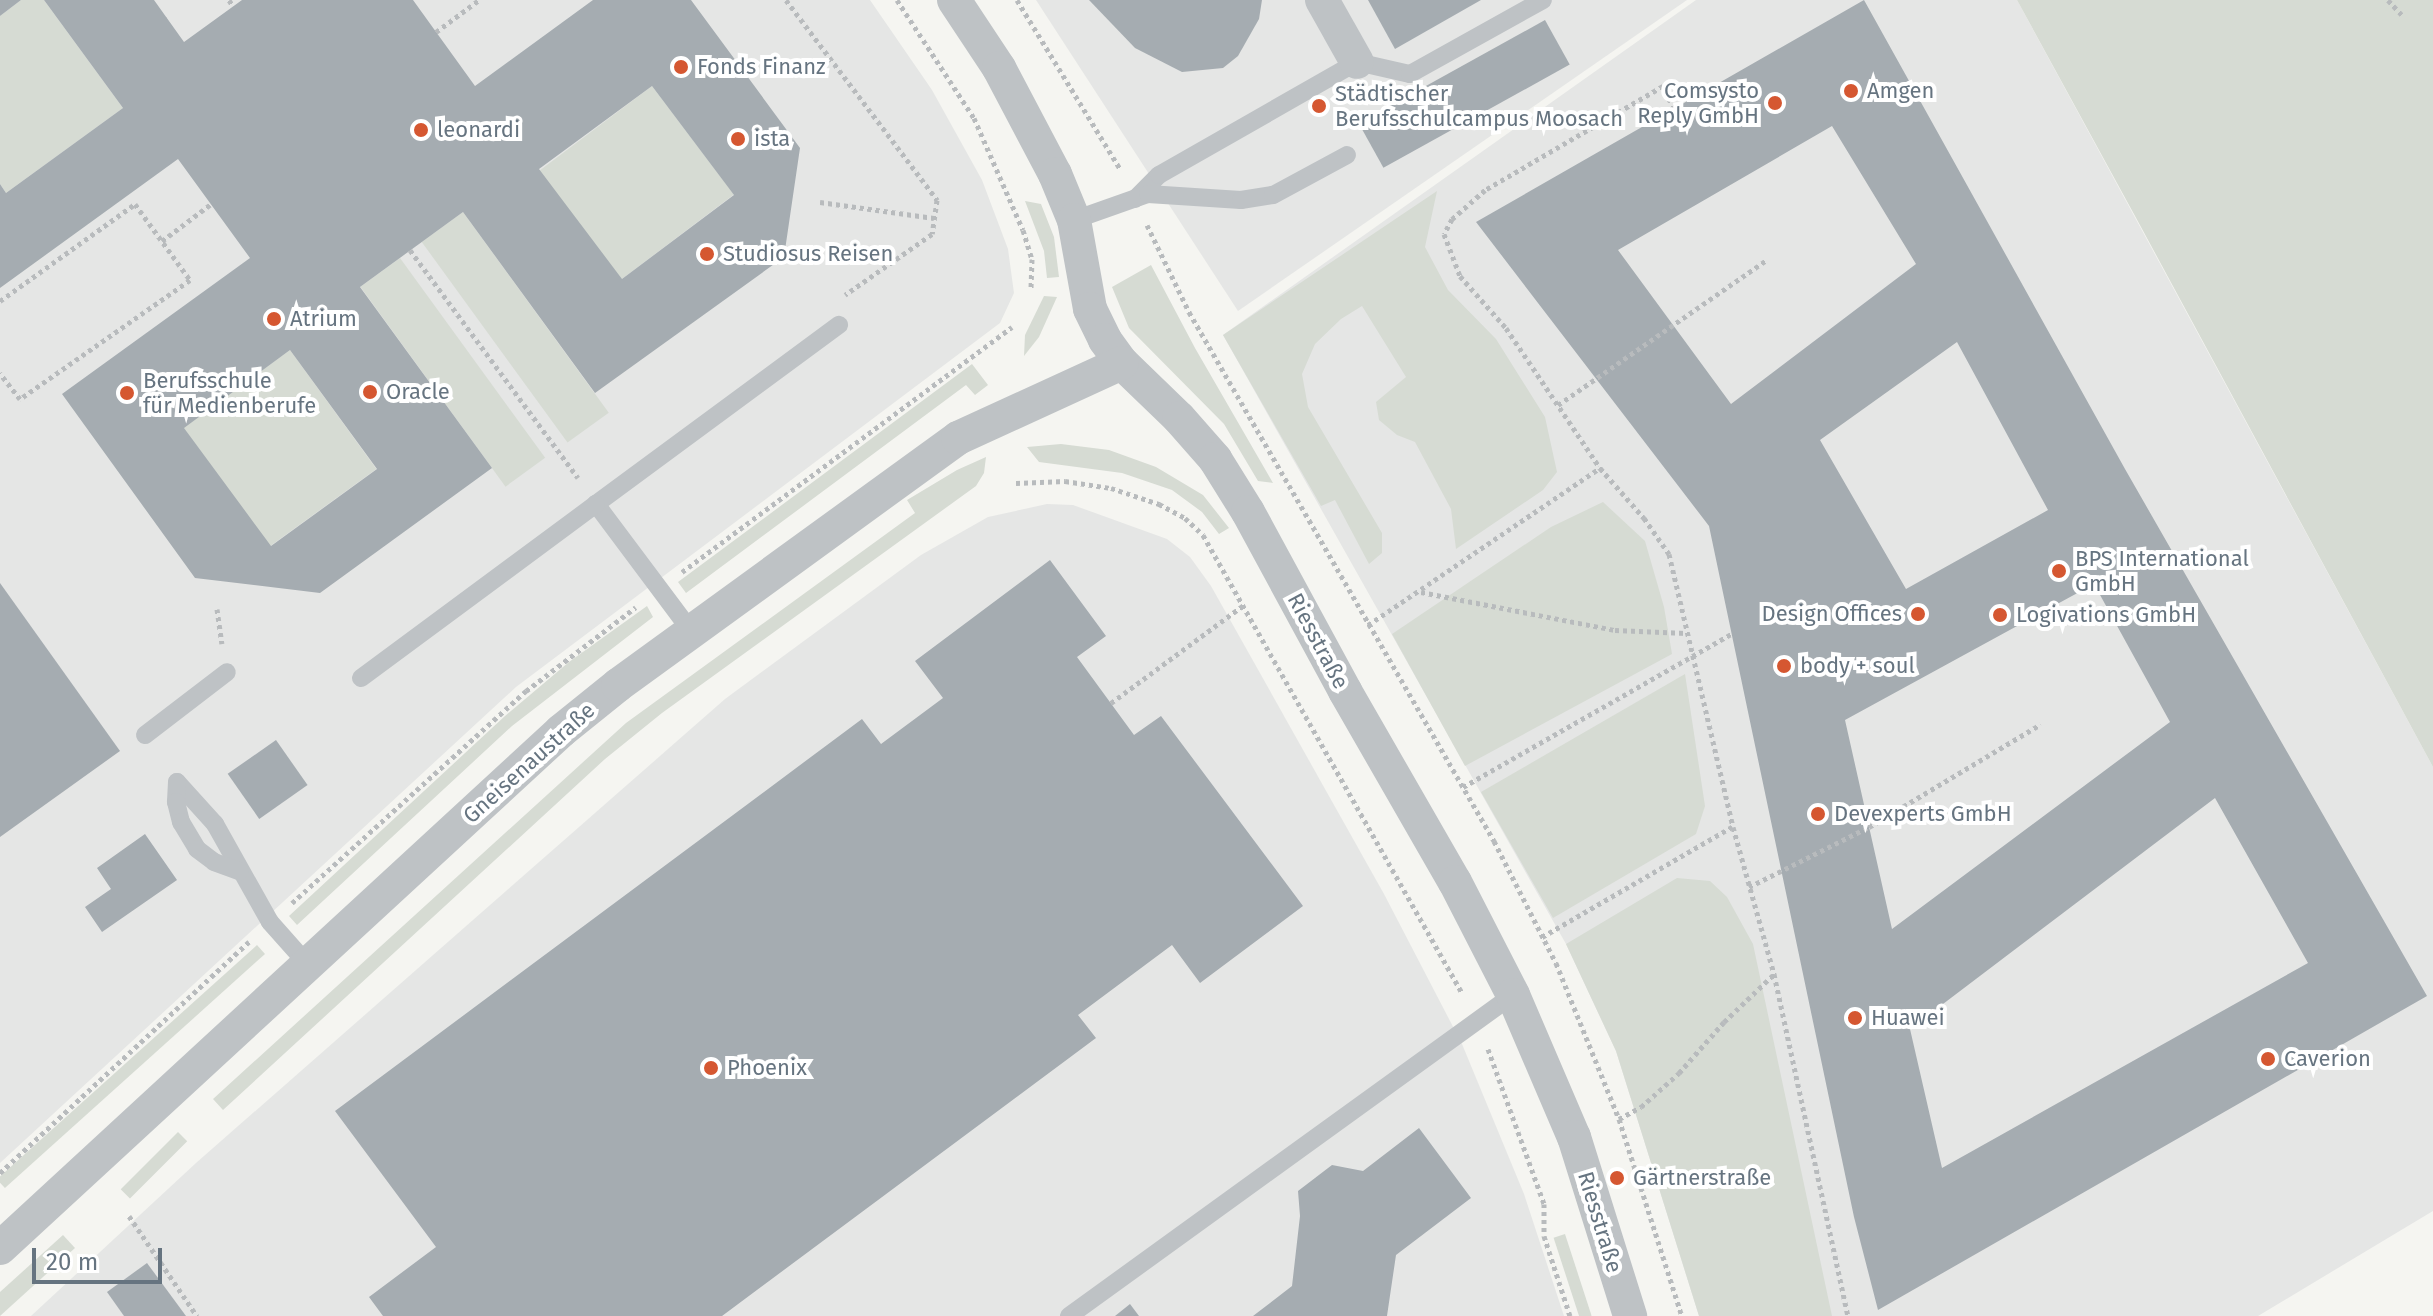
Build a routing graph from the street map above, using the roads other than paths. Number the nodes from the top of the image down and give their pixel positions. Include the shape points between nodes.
1 (954, 0) edge
2 (1322, 0) edge
3 (1543, 0) edge
4 (1357, 62) junction
5 (1347, 155) dead end
6 (1135, 199) junction
7 (1074, 220) junction
8 (839, 325) road end
9 (1122, 363) junction
10 (596, 504) junction
11 (691, 631) junction
12 (227, 672) dead end
13 (361, 678) dead end
14 (145, 735) dead end
15 (239, 871) junction
16 (309, 966) junction
17 (1513, 995) junction
18 (0, 1248) edge
19 (1069, 1316) edge
20 (1630, 1316) edge

1 - 7 street, Riesstraße via 1026,117
2 - 4 street
3 - 4 lane via 1410,74
4 - 6 lane via 1159,175
5 - 6 lane via 1273,195 1241,200 1148,194
6 - 7 lane
7 - 9 street, Riesstraße via 1090,309
8 - 10 lane
9 - 11 street, Gneisenaustraße via 958,438
9 - 17 street, Riesstraße via 1215,459 1248,512
10 - 11 lane
10 - 13 lane
11 - 16 street, Gneisenaustraße via 561,731
12 - 14 lane
15 - 15 lane via 215,824 177,782 181,822 197,849
15 - 16 lane via 270,922
16 - 18 street, Gneisenaustraße
17 - 19 lane
17 - 20 street, Riesstraße via 1574,1137

